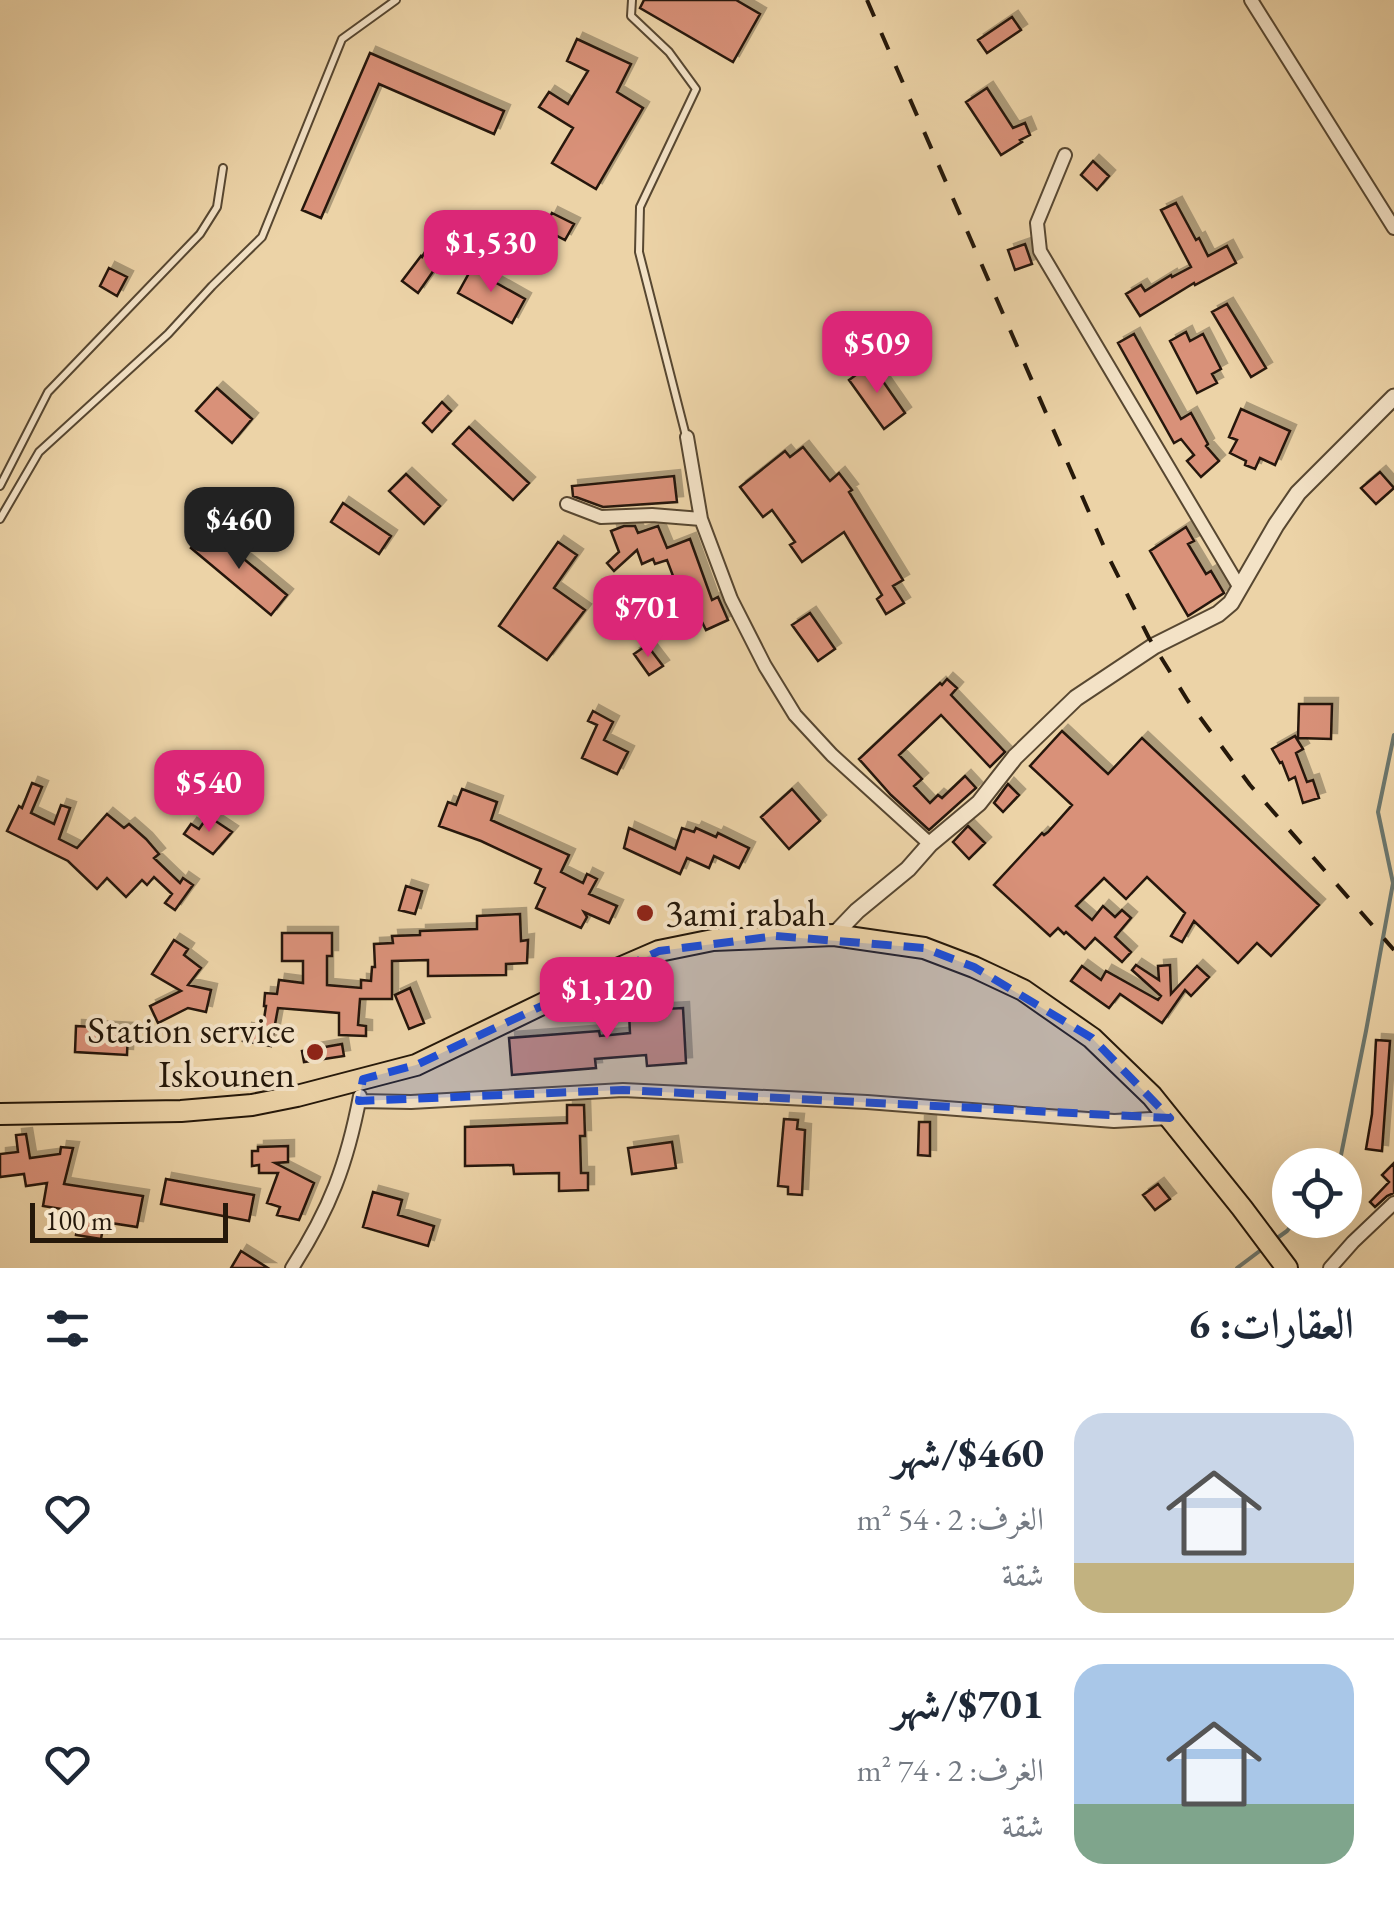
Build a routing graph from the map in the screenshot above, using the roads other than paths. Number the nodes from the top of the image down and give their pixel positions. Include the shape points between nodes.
1 (396, 0) edge
2 (632, 0) edge
3 (1250, 0) edge
4 (1065, 155) dead end
5 (223, 168) dead end
6 (1394, 228) edge
7 (1394, 397) edge
8 (687, 438) joint
9 (0, 486) edge
10 (567, 504) dead end
11 (0, 519) edge
12 (700, 519) junction
13 (1240, 588) junction
14 (930, 844) junction
15 (834, 935) junction
16 (363, 1079) junction
17 (359, 1101) junction
18 (0, 1114) edge
19 (1170, 1118) junction
20 (1394, 1203) edge
21 (292, 1268) edge
22 (1287, 1268) edge
23 (1330, 1268) edge

1 - 11 lane via 342,38 262,238 39,452
2 - 8 lane via 632,16 696,90 640,207 639,252
3 - 6 street
4 - 13 street via 1037,222 1040,251
5 - 9 lane via 217,207 200,234 48,392
7 - 13 street via 1298,493
8 - 12 street
10 - 12 street via 601,517
12 - 14 street via 731,600 795,715
13 - 14 street via 1218,614 1154,646 1076,698 979,803
14 - 15 street
15 - 16 main road via 713,940 659,951 416,1064
15 - 19 main road via 924,948 1023,990 1092,1038
16 - 17 street
16 - 18 main road via 234,1106
17 - 19 street via 622,1090 1114,1121
17 - 21 street via 338,1186
19 - 22 main road
20 - 23 street

